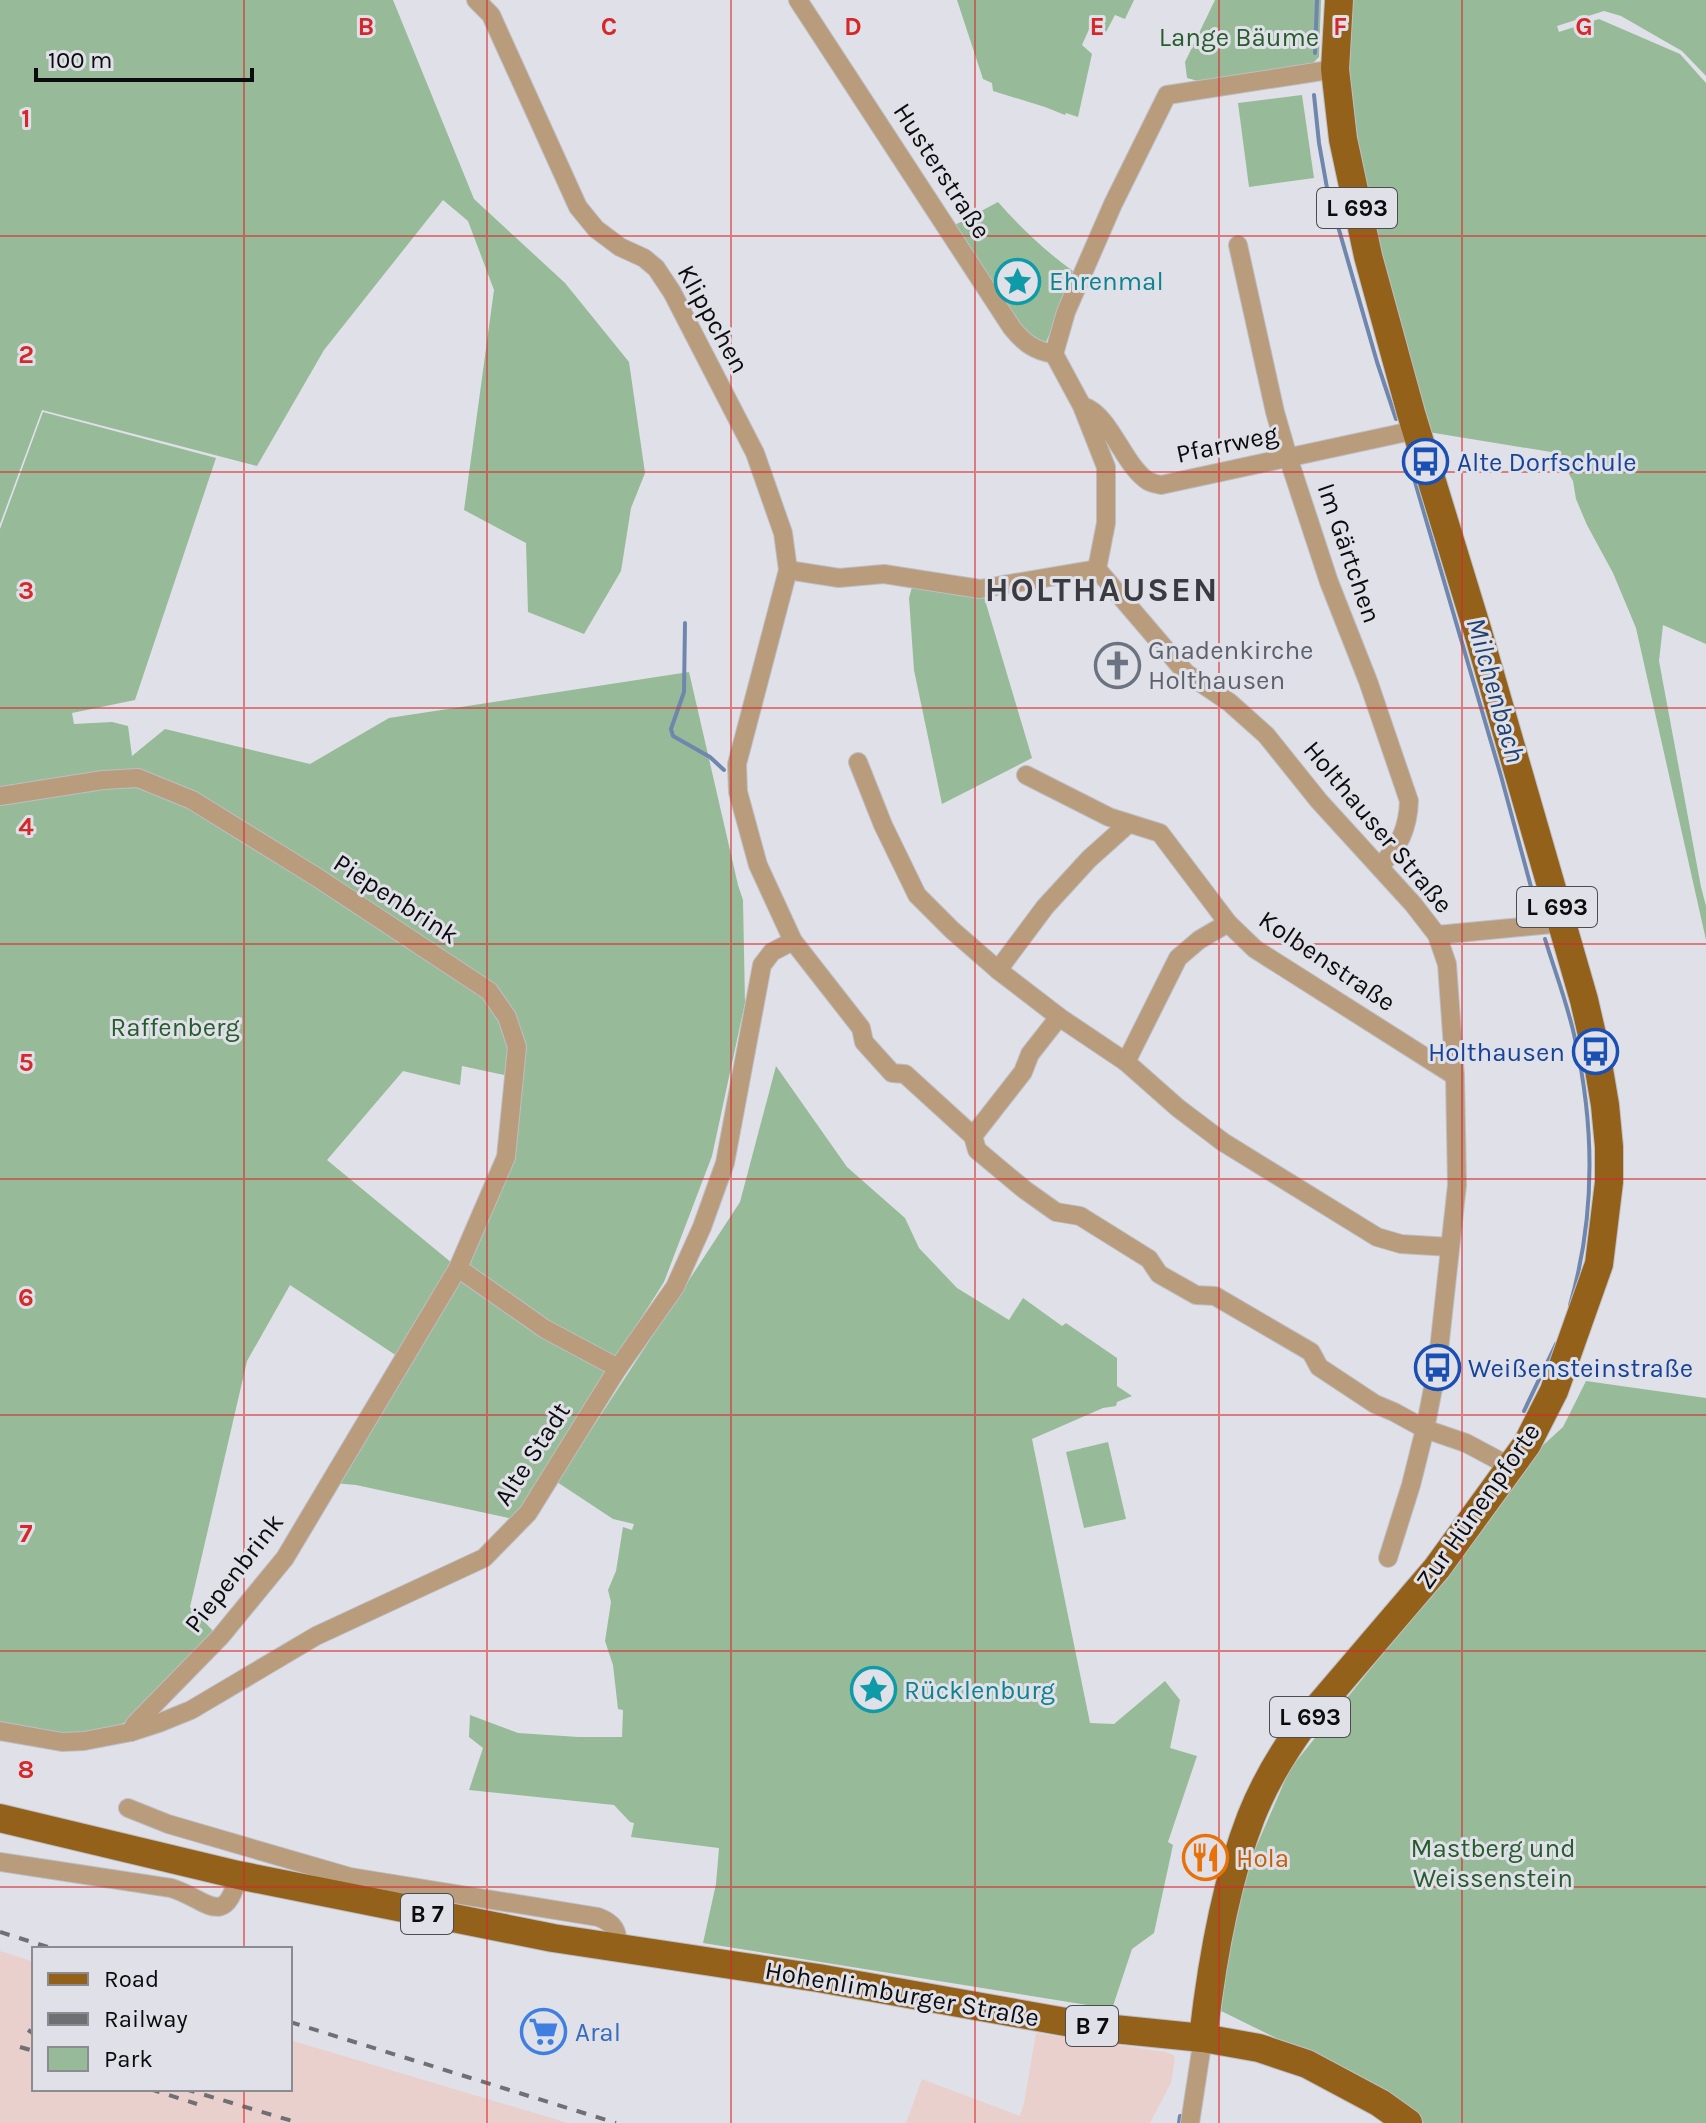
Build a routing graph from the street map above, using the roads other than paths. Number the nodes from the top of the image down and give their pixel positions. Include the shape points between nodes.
1 (476, 0) edge
2 (798, 0) edge
3 (1339, 0) edge
4 (1335, 69) junction
5 (1238, 245) dead end
6 (1054, 354) junction
7 (1082, 406) junction
8 (1416, 430) junction
9 (1288, 457) junction
10 (1097, 569) junction
11 (788, 570) junction
12 (858, 762) dead end
13 (1026, 775) dead end
14 (0, 796) edge
15 (1128, 824) junction
16 (1380, 866) junction
17 (1228, 923) junction
18 (1562, 923) junction
19 (1437, 935) junction
20 (793, 941) junction
21 (998, 970) junction
22 (1059, 1017) junction
23 (1126, 1062) junction
24 (1455, 1076) junction
25 (973, 1136) junction
26 (1450, 1247) junction
27 (458, 1268) junction
28 (618, 1368) junction
29 (1425, 1429) junction
30 (1511, 1467) junction
31 (1388, 1558) dead end
32 (0, 1731) edge
33 (131, 1732) junction
34 (128, 1808) dead end
35 (0, 1818) edge
36 (0, 1862) edge
37 (238, 1875) junction
38 (617, 1948) junction
39 (1203, 2038) junction
40 (1190, 2123) edge
41 (1408, 2123) edge

1 - 11 street, Klippchen via 491,15 578,207 596,229 656,268 672,292 755,453 783,533
2 - 6 street, Husterstraße via 1012,328 1039,352
3 - 4 main road, Zur Hünenpforte / L 693
4 - 6 street via 1167,95 1113,204 1066,312
4 - 8 main road, Zur Hünenpforte / L 693 via 1356,205
5 - 9 street, Im Gärtchen
6 - 7 street
7 - 9 street, Pfarrweg via 1100,419 1148,481 1161,485
7 - 10 street via 1106,467 1106,523
8 - 9 street, Pfarrweg
8 - 18 main road, Zur Hünenpforte / L 693
9 - 16 street, Im Gärtchen via 1409,801 1403,837
10 - 11 street via 980,589 884,574 839,578
10 - 16 street, Holthauser Straße via 1186,673 1266,735
11 - 20 street, Klippchen via 737,764 747,831
12 - 21 street via 917,895
13 - 15 street, Kolbenstraße
14 - 27 street, Piepenbrink via 138,778 192,800 489,991 507,1017 517,1047 506,1157
15 - 17 street, Kolbenstraße via 1160,833
15 - 21 street via 1053,898
16 - 19 street, Holthauser Straße
17 - 23 street via 1178,958
17 - 24 street, Kolbenstraße via 1255,949
18 - 19 street
18 - 30 main road, Zur Hünenpforte / L 693 via 1596,1052 1609,1182 1599,1264 1587,1301 1554,1391
19 - 24 street, Holthauser Straße via 1447,964
20 - 25 street via 892,1073 905,1074
20 - 28 street, Alte Stadt via 772,952 762,965 725,1163 702,1227 675,1287
21 - 22 street
22 - 23 street
22 - 25 street
23 - 26 street via 1223,1142 1377,1237
24 - 26 street, Holthauser Straße via 1457,1185
25 - 29 street via 977,1150 1056,1212 1080,1216 1149,1259 1159,1274 1196,1295 1215,1296 1311,1352 1319,1367 1375,1404
26 - 29 street, Holthauser Straße
27 - 28 street via 545,1329
27 - 33 street, Piepenbrink via 285,1558
28 - 33 street, Alte Stadt via 528,1513 484,1558 316,1636 191,1710
29 - 30 street
29 - 31 street, Holthauser Straße
30 - 39 main road, Zur Hünenpforte / L 693 via 1437,1568 1282,1754 1251,1816 1231,1877
32 - 33 street, Alte Stadt via 62,1742
34 - 38 street via 350,1877 598,1917 614,1927
35 - 37 main road, Hohenlimburger Straße / B 7
36 - 37 street via 171,1888 214,1908 234,1893
37 - 38 main road, Hohenlimburger Straße / B 7
38 - 39 main road, Hohenlimburger Straße / B 7 via 1094,2027
39 - 40 street
39 - 41 main road, Hohenlimburger Straße / B 7 via 1307,2064

